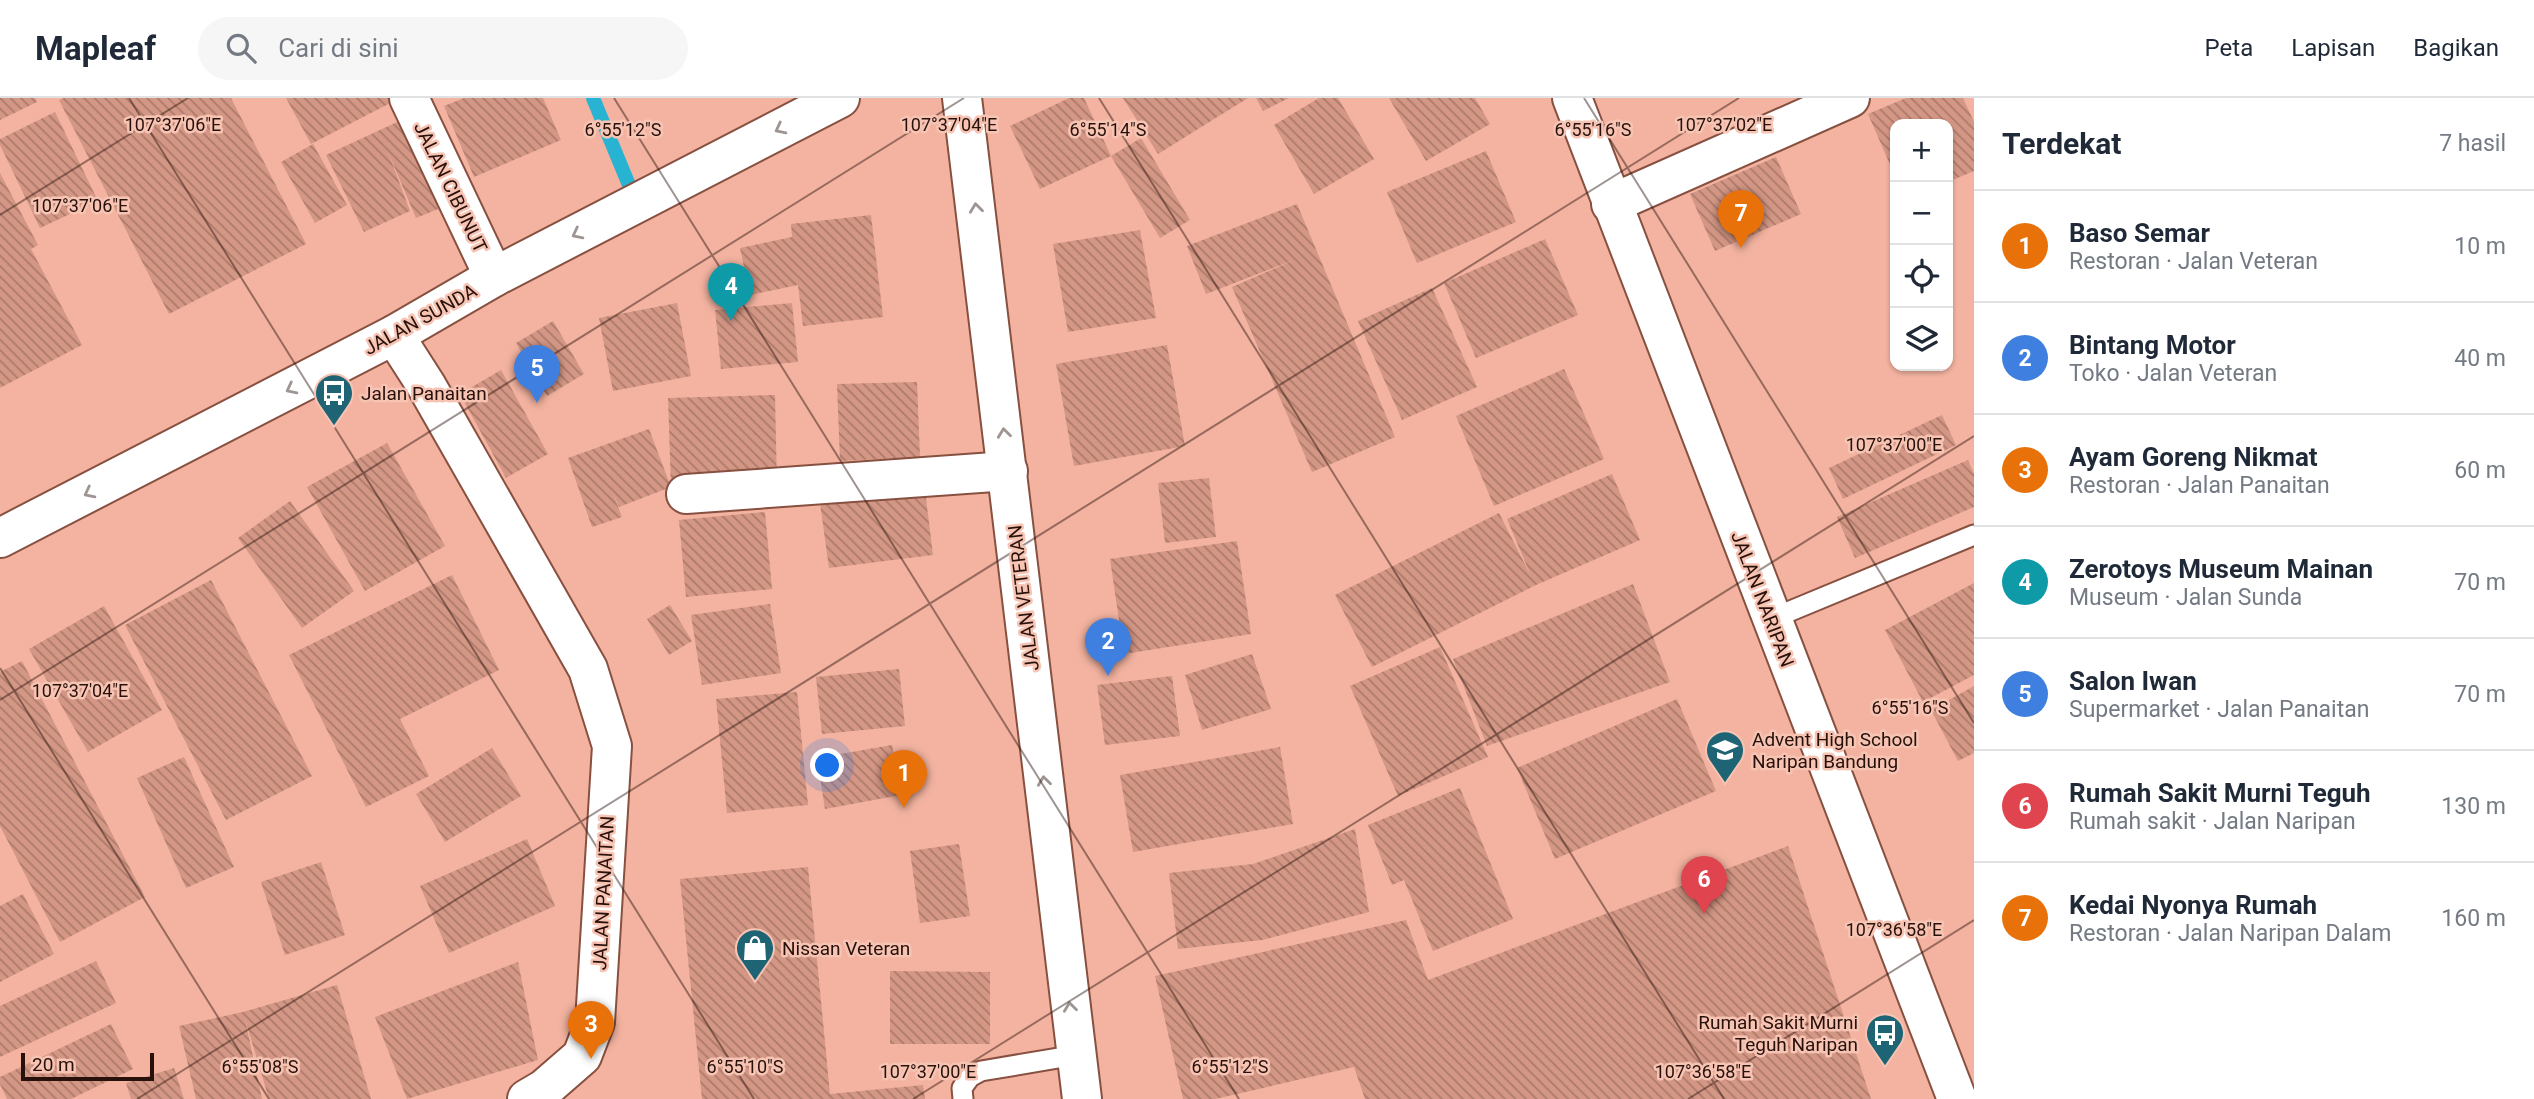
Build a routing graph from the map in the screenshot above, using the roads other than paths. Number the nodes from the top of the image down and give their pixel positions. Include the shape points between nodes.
1 (409, 98) edge
2 (840, 98) edge
3 (962, 98) edge
4 (1572, 98) edge
5 (1850, 98) edge
6 (1611, 204) junction
7 (494, 277) junction
8 (394, 335) junction
9 (1008, 471) junction
10 (686, 494) dead end
11 (1974, 536) edge
12 (0, 538) edge
13 (1771, 619) junction
14 (1076, 1055) junction
15 (527, 1099) edge
16 (963, 1099) edge
17 (1082, 1099) edge
18 (1957, 1099) edge

1 - 7 street, JALAN CIBUNUT
2 -> 7 street, JALAN SUNDA
9 -> 3 street, JALAN VETERAN
4 - 6 street, JALAN NARIPAN
5 - 6 street
6 - 13 street, JALAN NARIPAN
7 - 8 street, JALAN SUNDA
8 -> 12 street, JALAN SUNDA
8 - 15 street, JALAN PANAITAN via 587,670 612,746 595,1022 582,1056
9 - 10 street
14 -> 9 street, JALAN VETERAN
11 - 13 lane
13 - 18 street, JALAN NARIPAN
14 - 16 lane via 981,1071 962,1088
14 - 17 street, JALAN VETERAN

